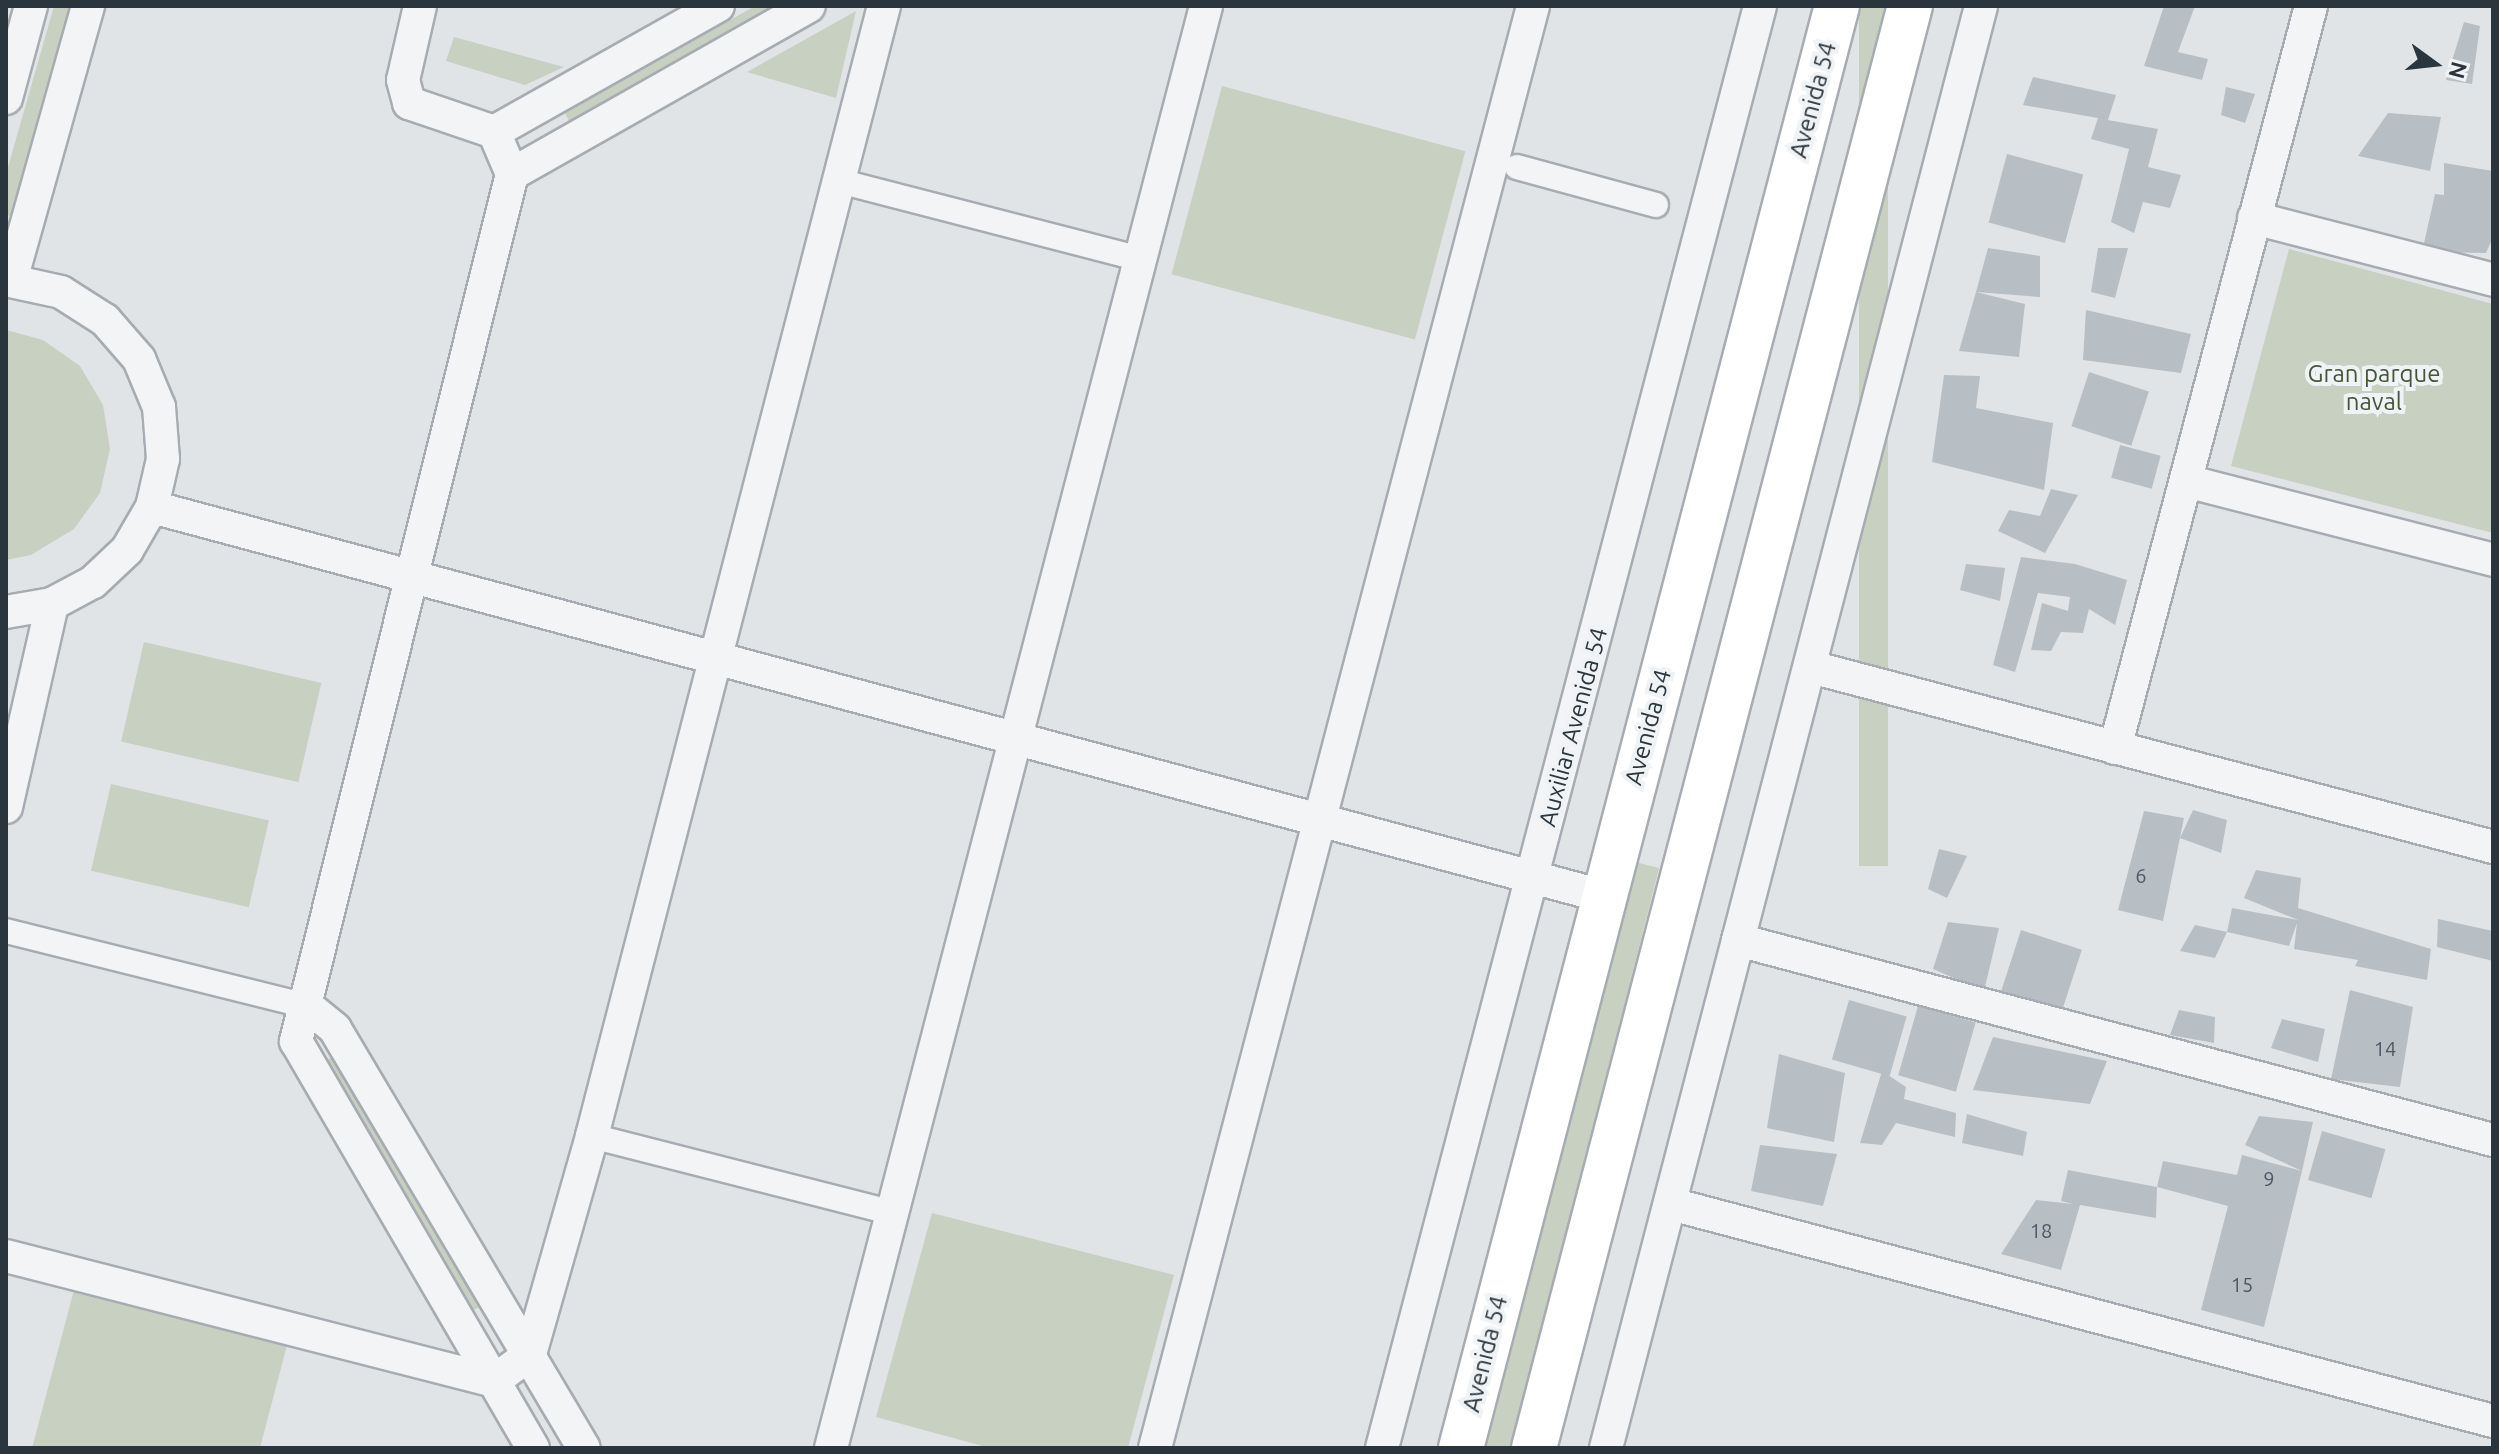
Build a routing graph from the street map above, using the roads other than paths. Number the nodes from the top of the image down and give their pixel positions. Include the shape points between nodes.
1 (88, 6) edge
2 (420, 6) edge
3 (718, 6) edge
4 (809, 6) edge
5 (884, 6) edge
6 (1206, 6) edge
7 (1533, 6) edge
8 (1760, 6) edge
9 (1837, 6) edge
10 (1910, 6) edge
11 (1981, 6) edge
12 (2311, 6) edge
13 (21, 11) edge
14 (6, 98) edge
15 (494, 132) junction
16 (1517, 167) dead end
17 (512, 174) junction
18 (839, 181) junction
19 (1656, 205) dead end
20 (2254, 218) junction
21 (1141, 259) junction
22 (8, 280) edge
23 (2493, 280) edge
24 (2186, 481) junction
25 (152, 507) junction
26 (2493, 560) edge
27 (410, 579) junction
28 (52, 604) junction
29 (6, 612) edge
30 (713, 658) junction
31 (1811, 667) junction
32 (1018, 740) junction
33 (2115, 748) junction
34 (6, 807) edge
35 (1323, 819) junction
36 (2493, 847) edge
37 (1534, 877) junction
38 (1603, 896) junction
39 (6, 931) edge
40 (1738, 940) junction
41 (307, 1006) junction
42 (592, 1136) junction
43 (2493, 1140) edge
44 (1671, 1204) junction
45 (895, 1213) junction
46 (6, 1256) edge
47 (530, 1354) junction
48 (494, 1381) junction
49 (2493, 1424) edge
50 (533, 1448) edge
51 (584, 1448) edge
52 (831, 1448) edge
53 (1155, 1448) edge
54 (1382, 1448) edge
55 (1461, 1448) edge
56 (1534, 1448) edge
57 (1606, 1448) edge
58 (2487, 1448) edge

1 - 22 street
2 - 15 street via 403,80 409,103
3 - 15 street
4 - 17 street
5 - 18 street
6 - 21 street
7 - 35 street
8 - 37 street, Auxiliar Avenida 54
9 - 38 main road, Avenida 54
10 - 56 main road
11 - 31 street
12 - 20 street
13 - 14 street
15 - 17 street
16 - 19 street
17 - 27 street
18 - 21 street
18 - 30 street
20 - 23 street
20 - 24 street
21 - 32 street
22 - 25 street via 61,292 105,320 139,359 159,407 163,459
24 - 26 street
24 - 33 street
25 - 27 street
25 - 28 street via 127,550 93,582
27 - 30 street
27 - 41 street
28 - 29 street
28 - 34 street
30 - 32 street
30 - 42 street
31 - 33 street
31 - 40 street
32 - 35 street
32 - 45 street
33 - 36 street
35 - 37 street
35 - 53 street
37 - 38 street
37 - 54 street, Auxiliar Avenida 54
38 - 55 main road, Avenida 54
39 - 41 street
40 - 43 street
40 - 44 street
41 - 47 street via 335,1029
41 - 48 street via 296,1041
42 - 45 street
42 - 47 street
44 - 49 street
44 - 57 street
45 - 52 street
46 - 48 street
47 - 48 street
47 - 51 street
48 - 50 street
49 - 58 street

